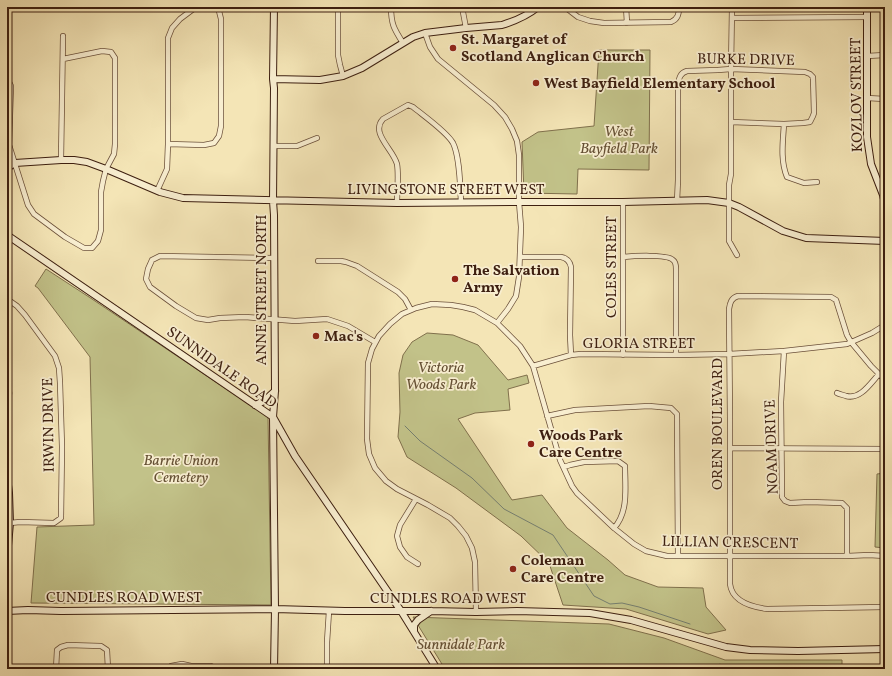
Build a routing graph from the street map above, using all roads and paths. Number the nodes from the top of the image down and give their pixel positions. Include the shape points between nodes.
1 (196, 7) edge
2 (218, 7) edge
3 (274, 7) edge
4 (338, 7) edge
5 (391, 7) edge
6 (462, 7) edge
7 (538, 7) edge
8 (565, 7) edge
9 (626, 7) edge
10 (679, 7) edge
11 (732, 7) edge
12 (867, 7) edge
13 (732, 18) junction
14 (867, 18) junction
15 (627, 23) junction
16 (466, 28) junction
17 (425, 33) junction
18 (63, 36) dead end
19 (403, 43) junction
20 (885, 55) edge
21 (867, 56) junction
22 (62, 59) junction
23 (731, 68) junction
24 (343, 76) junction
25 (7, 78) edge
26 (273, 79) junction
27 (868, 98) junction
28 (885, 99) edge
29 (731, 122) junction
30 (784, 124) junction
31 (317, 138) dead end
32 (168, 144) junction
33 (274, 146) junction
34 (61, 160) junction
35 (14, 163) junction
36 (7, 168) edge
37 (106, 169) junction
38 (817, 182) dead end
39 (157, 191) junction
40 (273, 200) junction
41 (677, 201) junction
42 (461, 202) junction
43 (519, 202) junction
44 (623, 202) junction
45 (397, 203) junction
46 (729, 203) junction
47 (885, 204) edge
48 (7, 235) edge
49 (885, 241) edge
50 (737, 255) dead end
51 (520, 257) junction
52 (624, 257) junction
53 (274, 258) junction
54 (318, 261) dead end
55 (7, 299) edge
56 (411, 310) junction
57 (274, 320) junction
58 (497, 323) junction
59 (885, 325) edge
60 (375, 342) junction
61 (851, 342) junction
62 (784, 350) junction
63 (729, 354) junction
64 (571, 355) junction
65 (623, 355) junction
66 (676, 355) junction
67 (533, 366) junction
68 (879, 374) junction
69 (885, 380) edge
70 (7, 384) edge
71 (275, 391) junction
72 (837, 392) dead end
73 (7, 402) edge
74 (255, 405) junction
75 (547, 416) junction
76 (273, 418) junction
77 (730, 448) junction
78 (782, 449) junction
79 (885, 449) edge
80 (564, 467) junction
81 (7, 477) edge
82 (416, 499) junction
83 (10, 523) junction
84 (614, 528) junction
85 (678, 556) junction
86 (730, 556) junction
87 (847, 556) junction
88 (885, 556) edge
89 (7, 557) edge
90 (418, 564) dead end
91 (885, 607) edge
92 (275, 609) junction
93 (329, 610) junction
94 (431, 610) junction
95 (7, 611) edge
96 (401, 612) junction
97 (476, 612) junction
98 (414, 632) junction
99 (885, 649) edge
100 (56, 669) edge
101 (108, 669) edge
102 (169, 669) edge
103 (215, 669) edge
104 (274, 669) edge
105 (327, 669) edge
106 (437, 669) edge

1 - 32 street via 180,19 168,38
2 - 32 street via 221,19 219,136 214,143 204,145
3 - 26 street, ANNE STREET NORTH
4 - 24 street via 338,55
5 - 19 street via 392,22
6 - 16 street
7 - 16 street via 508,23
8 - 15 street via 578,17 590,21
9 - 15 street
10 - 15 street via 677,17 671,22
11 - 13 street
12 - 14 street, KOZLOV STREET
13 - 14 street
13 - 23 street
14 - 21 street, KOZLOV STREET
16 - 17 street
17 - 19 street
17 - 43 street via 438,59 494,105 512,129 519,155
18 - 22 street
19 - 24 street via 362,68
20 - 21 street
21 - 27 street, KOZLOV STREET
22 - 34 street
22 - 37 street via 102,51 111,52 115,58 115,144 114,154
23 - 29 street
23 - 30 street, BURKE DRIVE via 810,74 813,80 812,120 807,123
23 - 41 street, BURKE DRIVE via 687,71 680,77
24 - 26 street via 320,80
25 - 35 street via 11,86 9,145
26 - 33 street, ANNE STREET NORTH
27 - 28 street
27 - 47 street, KOZLOV STREET via 867,137 871,164
29 - 30 street, BURKE DRIVE
29 - 46 street
30 - 38 street via 782,160 787,177 804,183
31 - 33 street via 297,146
32 - 39 street via 166,169
33 - 40 street, ANNE STREET NORTH
34 - 35 street, LIVINGSTONE STREET WEST
34 - 37 street, LIVINGSTONE STREET WEST via 86,162
35 - 36 street
35 - 37 street via 28,205 34,214 84,248 92,248 98,241 101,230 102,181
37 - 39 street, LIVINGSTONE STREET WEST
39 - 40 street, LIVINGSTONE STREET WEST via 183,198
40 - 45 street, LIVINGSTONE STREET WEST
40 - 53 street, ANNE STREET NORTH
41 - 44 street, LIVINGSTONE STREET WEST
41 - 46 street, LIVINGSTONE STREET WEST via 707,200
42 - 43 street, LIVINGSTONE STREET WEST
42 - 45 street, LIVINGSTONE STREET WEST
42 - 45 street via 454,143 408,105 383,119 379,127 381,136 397,165
43 - 44 street, LIVINGSTONE STREET WEST
43 - 51 street
44 - 52 street, COLES STREET
46 - 49 street, LIVINGSTONE STREET WEST via 783,231 806,238
46 - 50 street via 730,241
48 - 74 street, SUNNIDALE ROAD
51 - 58 street via 516,296
51 - 64 street via 561,257 570,262
52 - 65 street, COLES STREET
52 - 66 street via 667,257 674,260
53 - 57 street, ANNE STREET NORTH
53 - 57 street via 160,256 152,260 146,279 150,287 196,318 208,320 245,317
54 - 56 street via 341,261 357,266 398,292
55 - 83 street, IRWIN DRIVE via 25,315 55,356 59,368 61,426 60,518 54,523
56 - 58 street, LILLIAN CRESCENT via 432,304 451,305 474,310
56 - 60 street, LILLIAN CRESCENT via 390,324
57 - 60 street via 327,320 348,326
57 - 71 street, ANNE STREET NORTH
58 - 67 street, LILLIAN CRESCENT via 520,346
59 - 61 street, GLORIA STREET
60 - 82 street, LILLIAN CRESCENT via 368,363 369,454 375,468 386,480
61 - 62 street, GLORIA STREET
61 - 63 street, OREN BOULEVARD via 836,300 831,296 738,296 733,298 729,305
61 - 68 street, OREN BOULEVARD
62 - 63 street, GLORIA STREET
62 - 78 street, NOAM DRIVE
63 - 66 street, GLORIA STREET
63 - 77 street, OREN BOULEVARD
64 - 65 street, GLORIA STREET
64 - 67 street, GLORIA STREET
65 - 66 street, GLORIA STREET
67 - 75 street, LILLIAN CRESCENT
68 - 69 street, OREN BOULEVARD
68 - 72 street via 858,396 847,397
70 - 73 street
71 - 74 street
71 - 76 street, ANNE STREET NORTH
74 - 76 street, SUNNIDALE ROAD
75 - 80 street, LILLIAN CRESCENT
75 - 85 street via 575,410 649,406 671,408 677,414
76 - 92 street, ANNE STREET NORTH
76 - 96 street, SUNNIDALE ROAD via 295,456
77 - 78 street
77 - 86 street, OREN BOULEVARD
78 - 79 street
78 - 87 street, NOAM DRIVE via 782,497 785,501 842,503 847,508
80 - 84 street, LILLIAN CRESCENT via 572,486
80 - 84 street via 584,462 618,461 625,466 623,514
81 - 83 street
82 - 90 street via 396,536 407,557
82 - 97 street, LILLIAN CRESCENT via 450,518 466,536 475,562
83 - 89 street
84 - 85 street, LILLIAN CRESCENT via 646,551
85 - 86 street, LILLIAN CRESCENT
86 - 87 street, LILLIAN CRESCENT
86 - 91 street, OREN BOULEVARD via 732,593 738,600 755,607
87 - 88 street, LILLIAN CRESCENT
92 - 93 street, CUNDLES ROAD WEST
92 - 95 street, CUNDLES ROAD WEST
92 - 104 street, ANNE STREET NORTH
93 - 96 street, CUNDLES ROAD WEST
93 - 105 street
94 - 96 street, CUNDLES ROAD WEST
94 - 97 street, CUNDLES ROAD WEST
94 - 98 street via 414,625
96 - 98 street, SUNNIDALE ROAD
97 - 99 street, CUNDLES ROAD WEST via 590,613 631,620 726,647 750,650
98 - 106 street, SUNNIDALE ROAD
100 - 101 street via 57,650 68,645 101,646 107,650
102 - 103 street via 171,666 182,664 212,666

